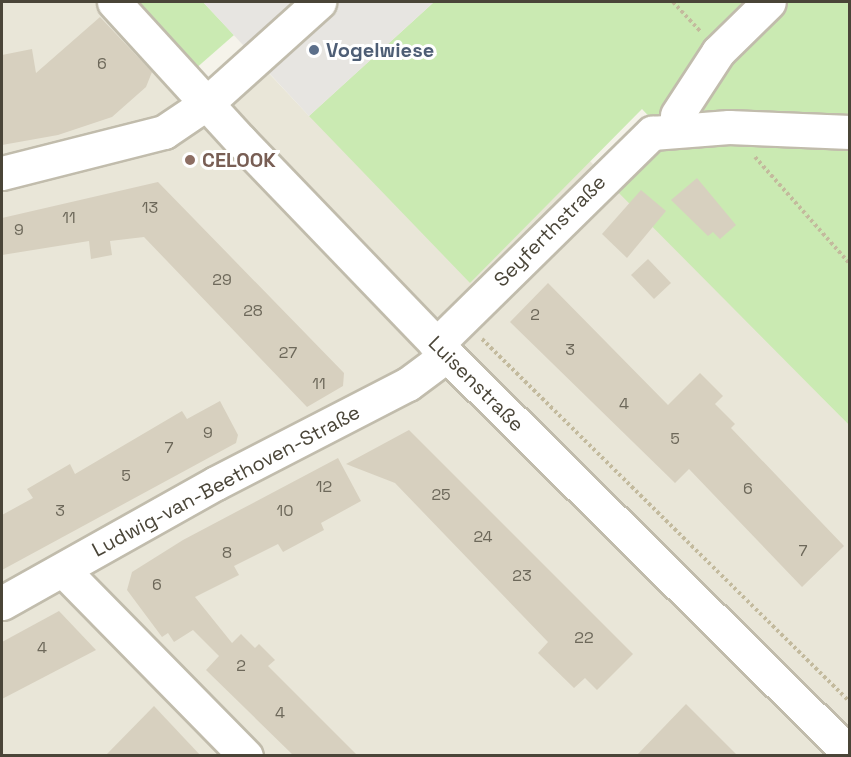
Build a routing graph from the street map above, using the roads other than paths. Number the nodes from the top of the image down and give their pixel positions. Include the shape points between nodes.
1 (114, 2) edge
2 (319, 2) edge
3 (769, 2) edge
4 (207, 103) junction
5 (674, 123) junction
6 (849, 132) edge
7 (2, 173) edge
8 (442, 350) junction
9 (63, 570) junction
10 (2, 603) edge
11 (849, 754) edge
12 (246, 756) edge

1 - 4 street, Luisenstraße
2 - 4 street
3 - 5 street via 718,52
4 - 7 street via 164,132
4 - 8 street, Luisenstraße
5 - 6 street, Seyferthstraße
5 - 8 street, Seyferthstraße via 639,143 462,319
8 - 9 street, Ludwig-van-Beethoven-Straße via 408,384 216,483
8 - 11 street, Luisenstraße
9 - 10 street, Ludwig-van-Beethoven-Straße
9 - 12 street

